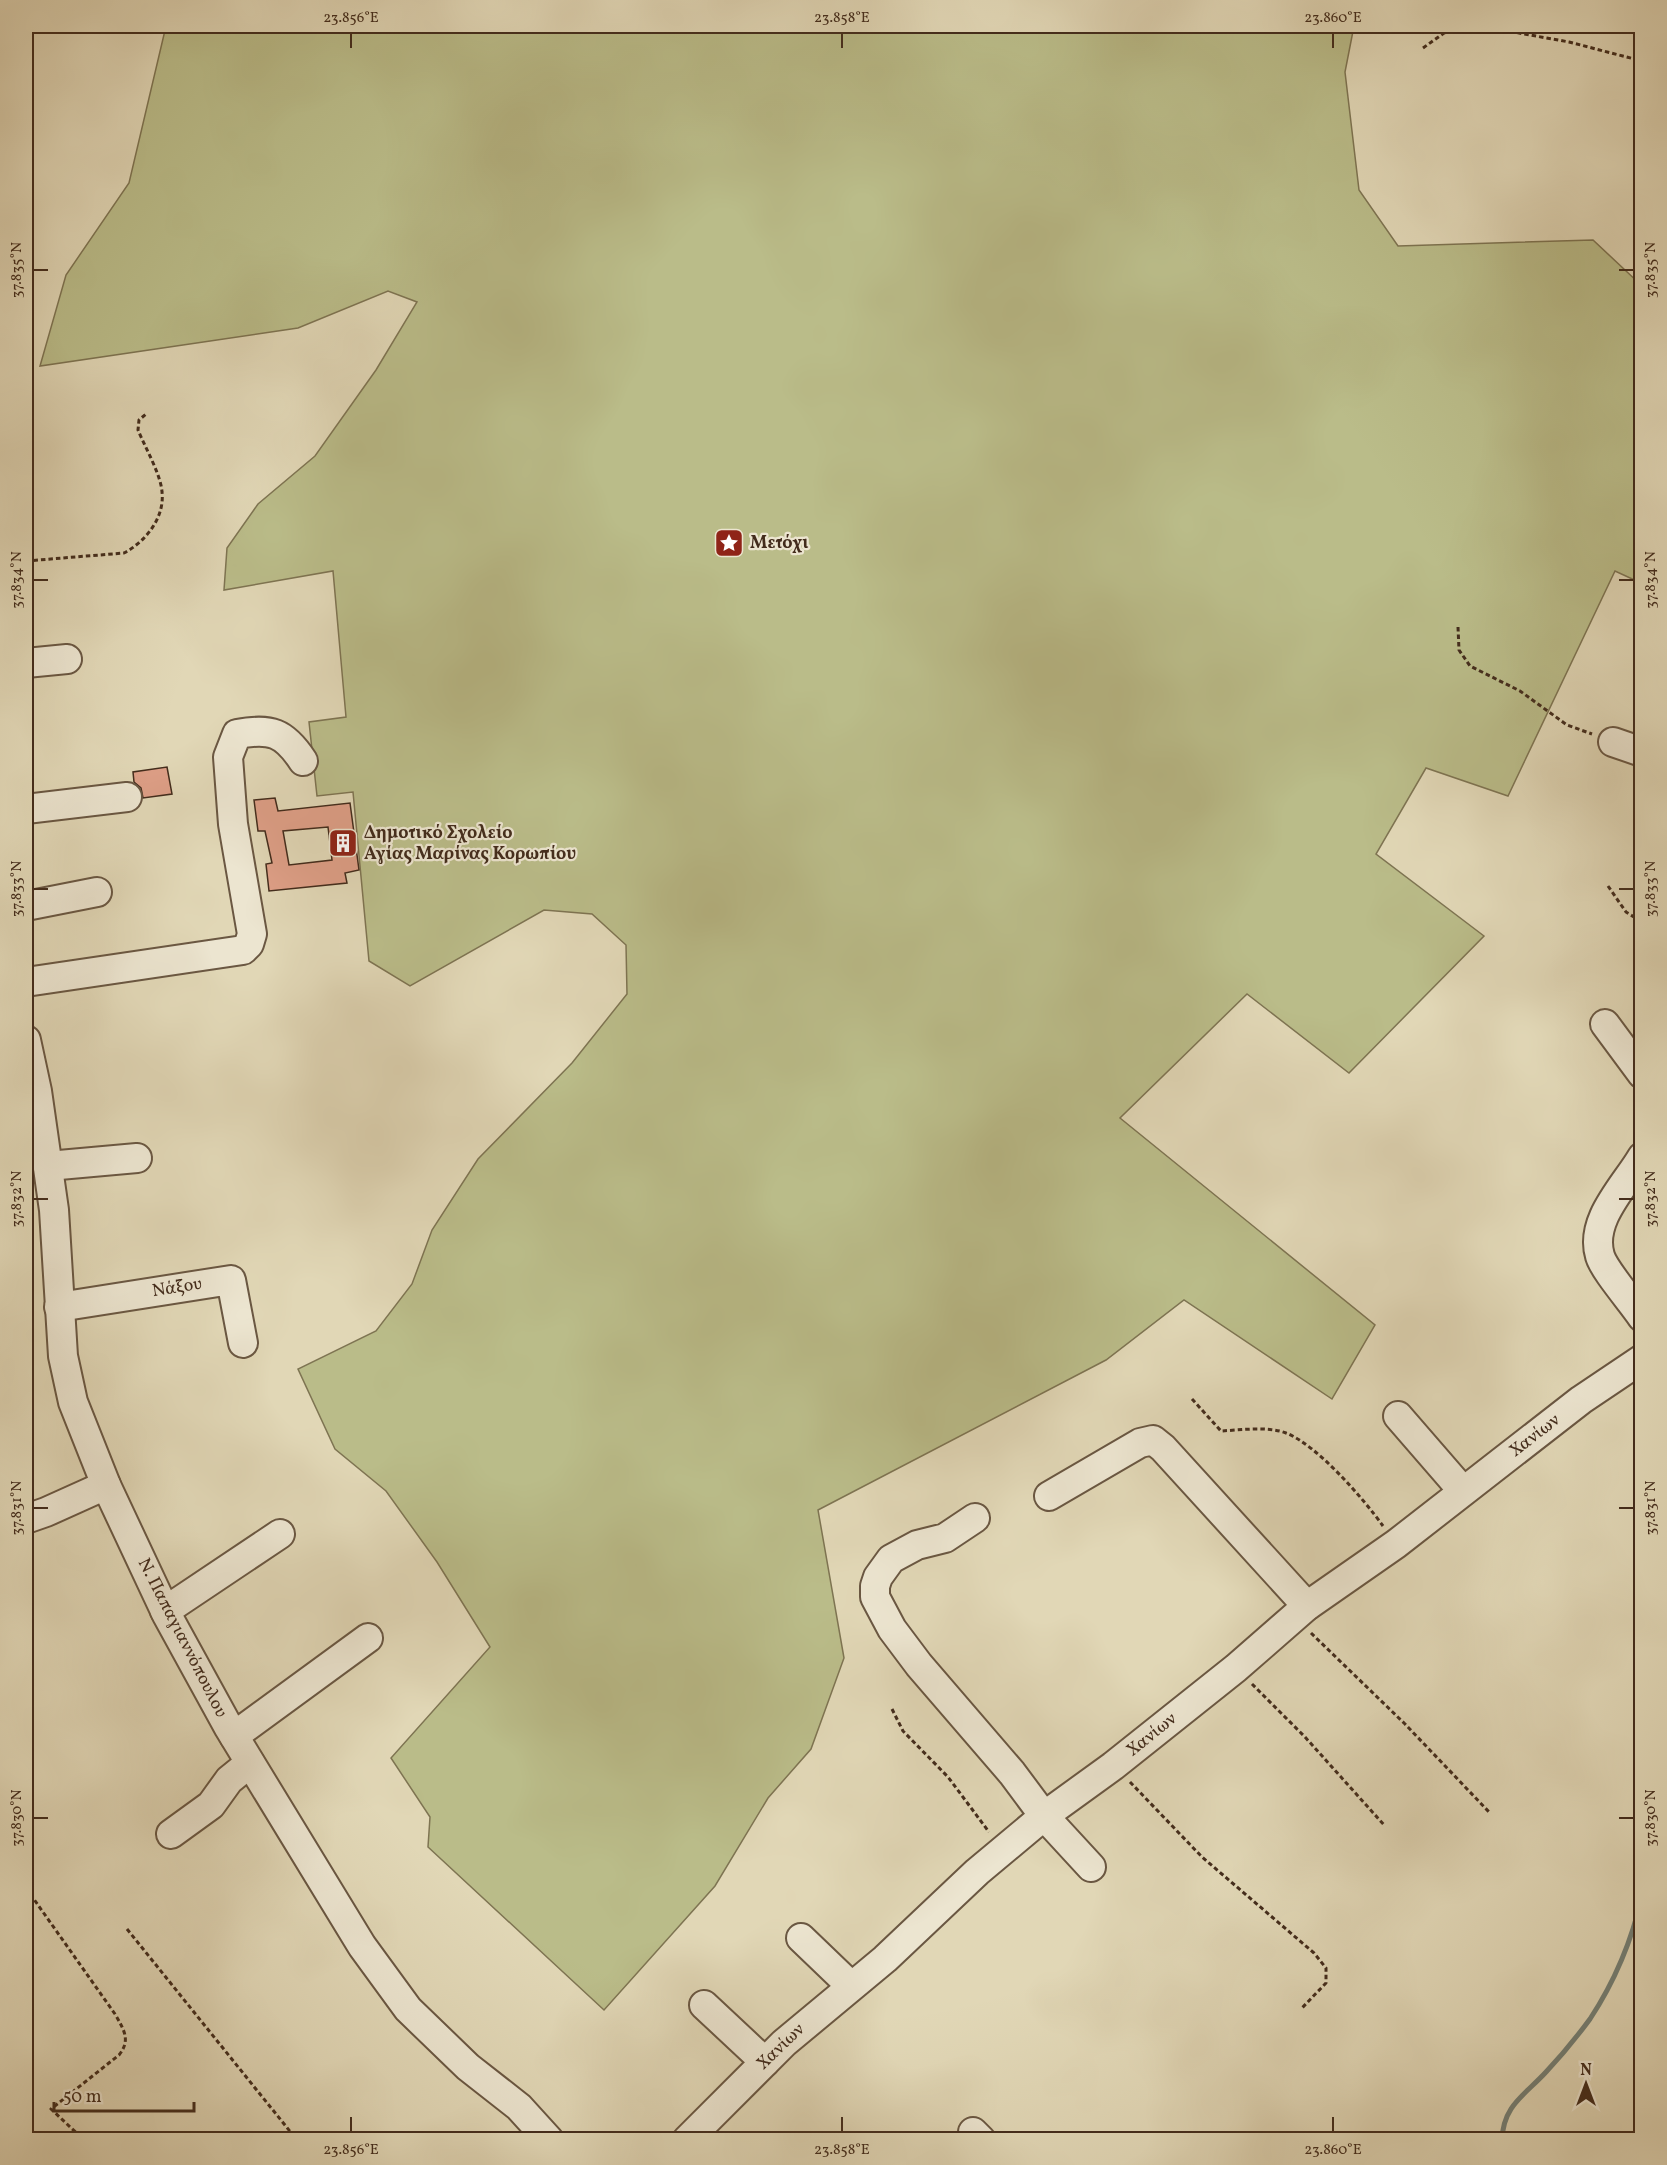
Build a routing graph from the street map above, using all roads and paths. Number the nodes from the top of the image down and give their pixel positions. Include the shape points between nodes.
1 (1461, 26) edge
2 (1480, 26) edge
3 (1423, 48) dead end
4 (1641, 61) edge
5 (146, 414) dead end
6 (26, 561) edge
7 (1458, 627) dead end
8 (66, 659) dead end
9 (26, 663) edge
10 (1613, 742) joint
11 (1641, 753) edge
12 (303, 761) dead end
13 (127, 797) dead end
14 (26, 809) edge
15 (1608, 886) dead end
16 (98, 892) dead end
17 (26, 906) edge
18 (1641, 922) edge
19 (26, 982) edge
20 (1605, 1024) dead end
21 (26, 1040) edge
22 (1641, 1074) edge
23 (1641, 1157) edge
24 (137, 1158) dead end
25 (48, 1166) junction
26 (59, 1307) junction
27 (1641, 1317) edge
28 (243, 1343) dead end
29 (1641, 1359) edge
30 (1192, 1399) dead end
31 (1398, 1416) dead end
32 (106, 1485) junction
33 (1463, 1491) junction
34 (1049, 1496) dead end
35 (975, 1518) dead end
36 (26, 1519) edge
37 (280, 1534) dead end
38 (1396, 1544) junction
39 (165, 1611) junction
40 (1301, 1611) junction
41 (368, 1638) dead end
42 (1236, 1668) junction
43 (892, 1709) dead end
44 (234, 1736) junction
45 (250, 1763) junction
46 (1113, 1766) junction
47 (1490, 1813) dead end
48 (1044, 1816) junction
49 (1384, 1826) dead end
50 (171, 1834) dead end
51 (1002, 1851) junction
52 (1091, 1867) dead end
53 (26, 1888) edge
54 (127, 1929) dead end
55 (801, 1938) dead end
56 (851, 1986) junction
57 (704, 2005) dead end
58 (1302, 2008) dead end
59 (765, 2062) junction
60 (84, 2139) edge
61 (297, 2139) edge
62 (549, 2139) edge
63 (687, 2139) edge

1 - 3 path
2 - 4 path via 1569,42
5 - 6 path via 139,420 138,430 162,491 160,512 150,531 124,553
7 - 10 path via 1459,650 1470,666 1520,691 1568,725
8 - 9 street
10 - 11 street
12 - 19 street via 290,741 261,730 237,734 228,757 233,824 252,934 243,950
13 - 14 street
15 - 18 path via 1626,912
16 - 17 street
20 - 22 street
21 - 25 street, Ν. Παπαγιαννόπουλου
23 - 27 street via 1610,1205 1598,1233 1600,1257
24 - 25 street
25 - 26 street, Ν. Παπαγιαννόπουλου
26 - 28 street, Νάξου via 231,1280
26 - 32 street, Ν. Παπαγιαννόπουλου via 63,1356 73,1402
29 - 33 street, Χανίων
30 - 38 path via 1221,1431 1284,1432 1304,1443 1365,1501
31 - 33 street
32 - 36 street
32 - 39 street, Ν. Παπαγιαννόπουλου
33 - 38 street, Χανίων
34 - 40 street via 1140,1443 1153,1440
35 - 48 street via 945,1538 916,1545 891,1559 874,1586 875,1597 892,1629 919,1665
37 - 39 street
38 - 40 street, Χανίων
39 - 44 street, Ν. Παπαγιαννόπουλου
40 - 42 street, Χανίων
40 - 47 path
41 - 44 street
42 - 46 street, Χανίων
42 - 49 path via 1305,1737
43 - 51 path via 903,1731 948,1777
44 - 45 street, Ν. Παπαγιαννόπουλου
45 - 50 street via 229,1780 211,1805
45 - 62 street, Ν. Παπαγιαννόπουλου via 362,1946 408,2009 468,2067 519,2107
46 - 48 street, Χανίων
46 - 58 path via 1202,1857 1314,1953 1326,1968 1326,1983
48 - 51 street, Χανίων
48 - 52 street
51 - 56 street, Χανίων
53 - 60 path via 126,2034 126,2046 119,2055 51,2109
54 - 61 path
55 - 56 street
56 - 59 street, Χανίων
57 - 59 street
59 - 63 street, Χανίων

